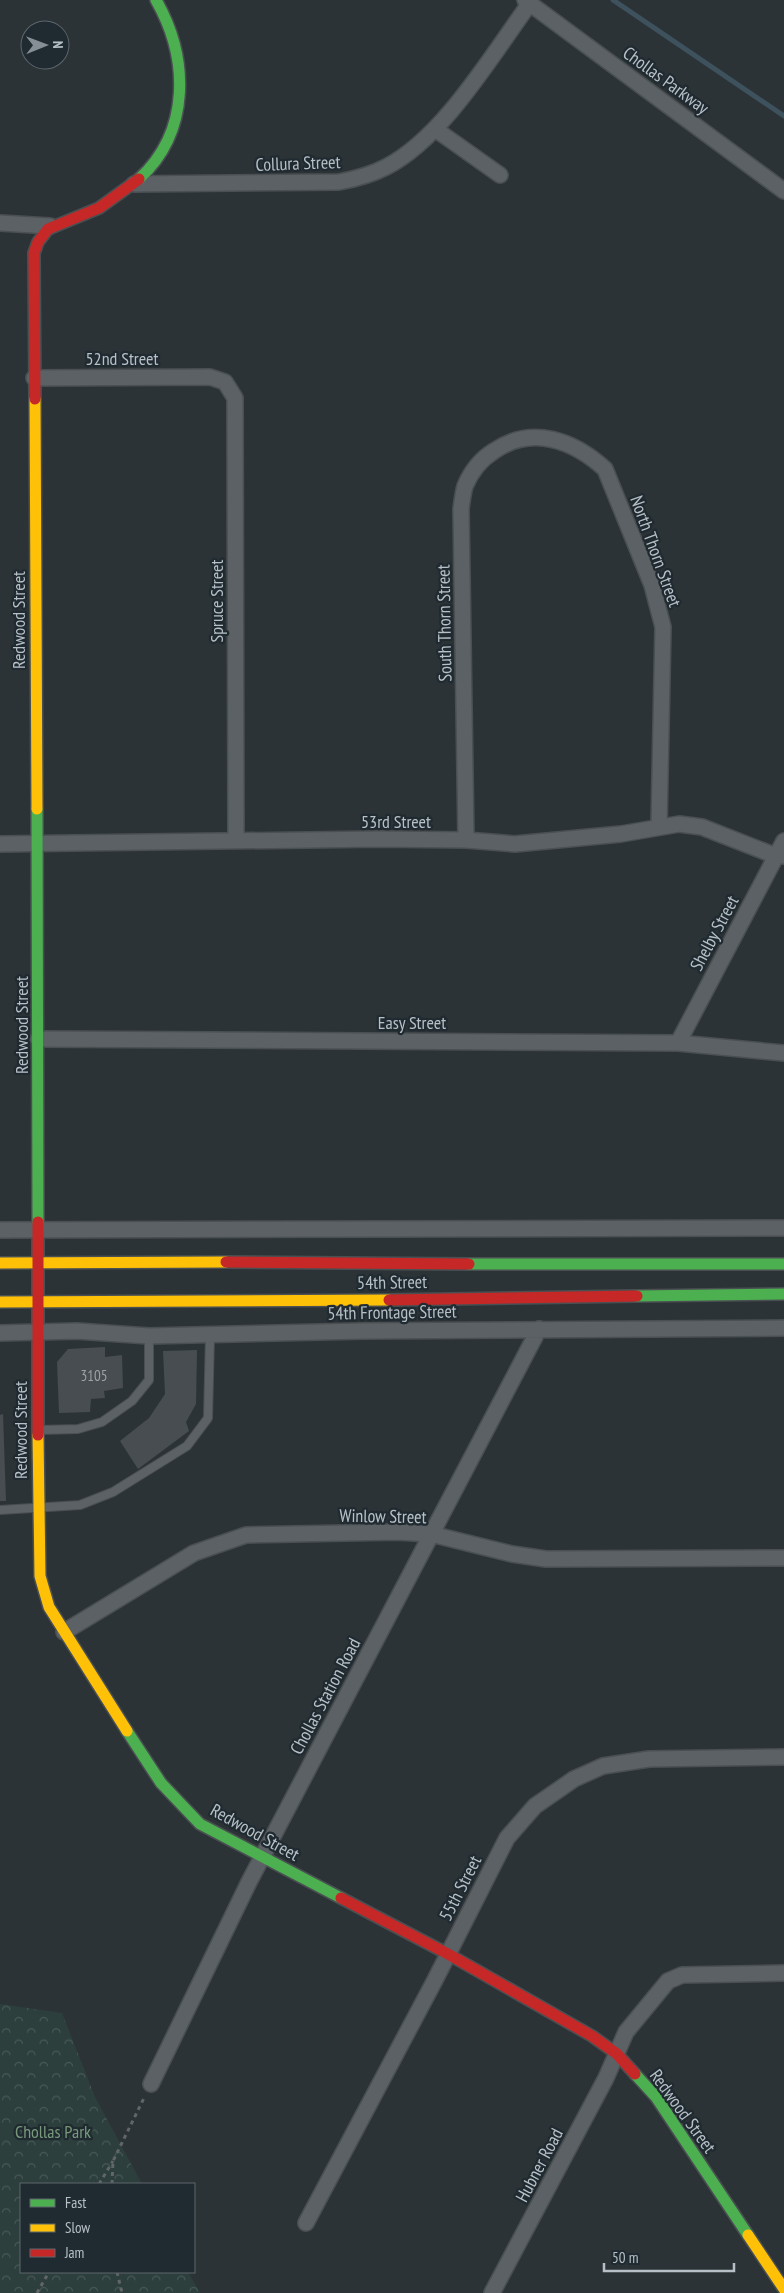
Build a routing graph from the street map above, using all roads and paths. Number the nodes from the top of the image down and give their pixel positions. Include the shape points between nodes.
1 (156, 0) edge
2 (527, 2) edge
3 (435, 129) junction
4 (500, 175) dead end
5 (134, 184) junction
6 (784, 190) edge
7 (0, 223) edge
8 (50, 226) junction
9 (210, 376) joint
10 (34, 378) junction
11 (525, 437) joint
12 (659, 826) junction
13 (236, 839) junction
14 (466, 840) junction
15 (784, 841) edge
16 (0, 844) edge
17 (37, 844) junction
18 (780, 856) edge
19 (38, 1039) junction
20 (678, 1042) junction
21 (784, 1053) edge
22 (784, 1228) edge
23 (0, 1230) edge
24 (38, 1230) junction
25 (0, 1263) edge
26 (38, 1263) junction
27 (784, 1264) edge
28 (784, 1294) edge
29 (0, 1302) edge
30 (39, 1302) junction
31 (784, 1328) edge
32 (539, 1329) junction
33 (0, 1333) edge
34 (39, 1333) junction
35 (210, 1335) junction
36 (149, 1336) junction
37 (37, 1430) junction
38 (38, 1509) junction
39 (0, 1510) edge
40 (431, 1534) junction
41 (784, 1558) edge
42 (64, 1632) junction
43 (784, 1758) edge
44 (262, 1856) junction
45 (448, 1954) junction
46 (784, 1973) edge
47 (617, 2054) junction
48 (151, 2084) joint
49 (113, 2161) junction
50 (100, 2183) edge
51 (112, 2183) edge
52 (306, 2223) dead end
53 (48, 2273) edge
54 (117, 2273) edge
55 (782, 2282) edge
56 (37, 2293) edge
57 (122, 2293) edge
58 (492, 2293) edge

1 - 5 street via 174,37 181,70 179,106 158,157
2 - 3 street, Collura Street via 454,108
2 - 6 street, Chollas Parkway
3 - 4 street
3 - 5 street, Collura Street via 414,150 386,168 339,182
5 - 8 street via 89,212
7 - 8 street
8 - 10 street, Redwood Street via 39,238 34,254
9 - 10 street, 52nd Street
9 - 13 street, Spruce Street via 225,382 235,398
10 - 17 street, Redwood Street
11 - 12 street, North Thorn Street via 566,443 591,456 605,469 652,585 663,627
11 - 14 street, South Thorn Street via 500,446 479,464 465,487 461,509
12 - 14 street, 53rd Street via 621,834 515,844
12 - 18 street, 53rd Street via 702,827
13 - 14 street, 53rd Street
13 - 17 street, 53rd Street
15 - 18 street, Shelby Street
16 - 17 street, 53rd Street
17 - 19 street, Redwood Street
18 - 20 street, Shelby Street
19 - 20 street, Easy Street
19 - 24 street, Redwood Street
20 - 21 street, Easy Street
22 - 24 street
23 - 24 street
24 - 26 street, Redwood Street
25 - 26 street, 54th Street
26 - 27 street, 54th Street
26 - 30 street, Redwood Street
28 - 30 street, 54th Street
29 - 30 street, 54th Street
30 - 34 street, Redwood Street
31 - 32 street, 54th Frontage Street
32 - 35 street, 54th Frontage Street
32 - 40 street, Chollas Station Road
33 - 34 street, 54th Frontage Street
34 - 36 street, 54th Frontage Street via 77,1331
34 - 37 street, Redwood Street
35 - 36 street, 54th Frontage Street
35 - 38 lane via 208,1418 187,1446 113,1492 80,1505
36 - 37 lane via 149,1380 132,1401 102,1422 78,1429
37 - 38 street, Redwood Street
38 - 39 lane
38 - 42 street, Redwood Street via 40,1576 49,1607
40 - 41 street, Winlow Street via 546,1559
40 - 42 street, Winlow Street via 246,1535 194,1553
40 - 44 street, Chollas Station Road
42 - 44 street, Redwood Street via 161,1783 200,1824
43 - 45 street, 55th Street via 649,1759 603,1766 574,1779 535,1806 507,1838
44 - 45 street, Redwood Street
44 - 48 street, Chollas Station Road
45 - 47 street, Redwood Street via 592,2036
45 - 52 street, 55th Street
46 - 47 street, Hubner Road via 682,1975 668,1981 626,2032
47 - 55 street, Redwood Street via 656,2097
47 - 58 street, Hubner Road
48 - 49 path
49 - 50 path
49 - 51 path
53 - 56 path
54 - 57 path

